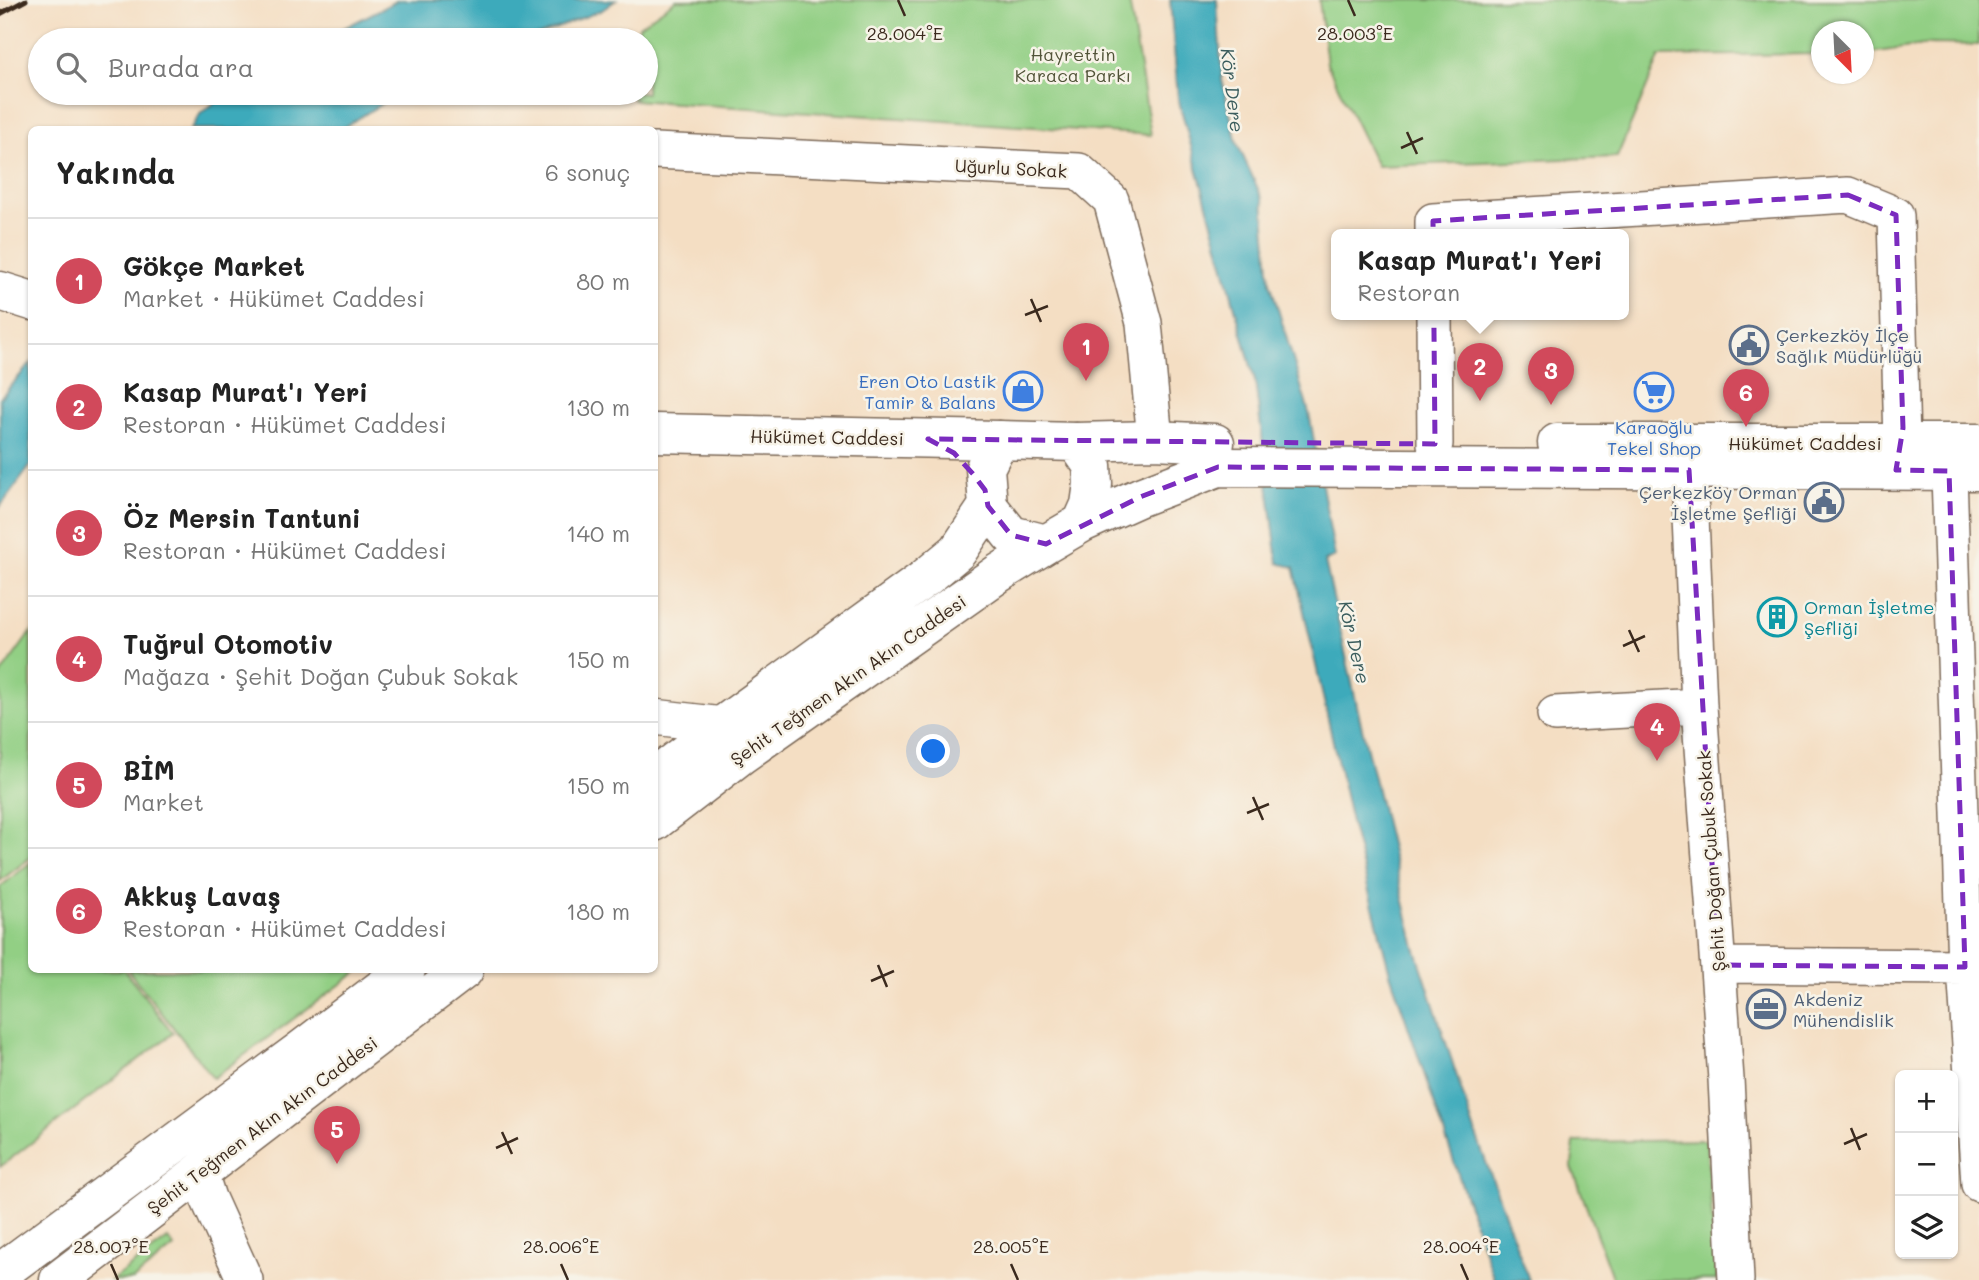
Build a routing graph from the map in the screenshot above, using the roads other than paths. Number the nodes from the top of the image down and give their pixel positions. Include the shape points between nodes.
1 (658, 151) edge
2 (1433, 229) edge
3 (1434, 320) edge
4 (658, 433) edge
5 (928, 439) junction
6 (999, 440) junction
7 (1155, 440) junction
8 (1076, 442) junction
9 (1902, 443) junction
10 (1435, 444) junction
11 (1216, 455) junction
12 (1379, 456) junction
13 (1689, 456) junction
14 (1958, 460) edge
15 (1858, 470) junction
16 (986, 498) junction
17 (1082, 523) junction
18 (1046, 544) junction
19 (1699, 706) junction
20 (1555, 714) dead end
21 (658, 717) edge
22 (723, 725) junction
23 (658, 775) edge
24 (658, 819) edge
25 (1718, 965) junction
26 (1972, 966) edge
27 (402, 973) edge
28 (460, 973) edge
29 (200, 1173) junction
30 (1979, 1184) edge
31 (0, 1273) edge
32 (234, 1275) edge
33 (59, 1280) edge
34 (1736, 1280) edge

1 - 7 street, Uğurlu Sokak via 1079,171 1111,200 1144,323
2 - 9 street via 1433,221 1848,195 1896,215
3 - 10 street
4 - 5 main road, Hükümet Caddesi
5 - 6 main road, Hükümet Caddesi
5 - 16 main road via 954,453
6 - 8 main road
6 - 16 main road via 985,468
7 - 8 main road
7 - 11 main road
8 - 17 main road via 1092,465 1090,505
9 - 13 main road, Hükümet Caddesi
9 - 14 main road, Hükümet Caddesi
9 - 15 main road via 1899,460
10 - 12 main road, Hükümet Caddesi
10 - 13 main road, Hükümet Caddesi
11 - 12 main road
11 - 17 main road
12 - 13 main road, Hükümet Caddesi
13 - 15 main road, Hükümet Caddesi
13 - 19 street, Şehit Doğan Çubuk Sokak
14 - 15 main road, Hükümet Caddesi
14 - 26 street
16 - 18 main road via 1011,535
16 - 22 main road, Şehit Teğmen Akın Akın Caddesi via 958,551
17 - 18 main road
18 - 24 main road, Şehit Teğmen Akın Akın Caddesi via 741,755
19 - 20 street
19 - 25 street, Şehit Doğan Çubuk Sokak
21 - 22 street
22 - 23 main road, Şehit Teğmen Akın Akın Caddesi
25 - 26 street
25 - 34 street, Şehit Doğan Çubuk Sokak
26 - 30 street
27 - 31 main road, Şehit Teğmen Akın Akın Caddesi
28 - 29 main road, Şehit Teğmen Akın Akın Caddesi
29 - 32 street
29 - 33 main road, Şehit Teğmen Akın Akın Caddesi

